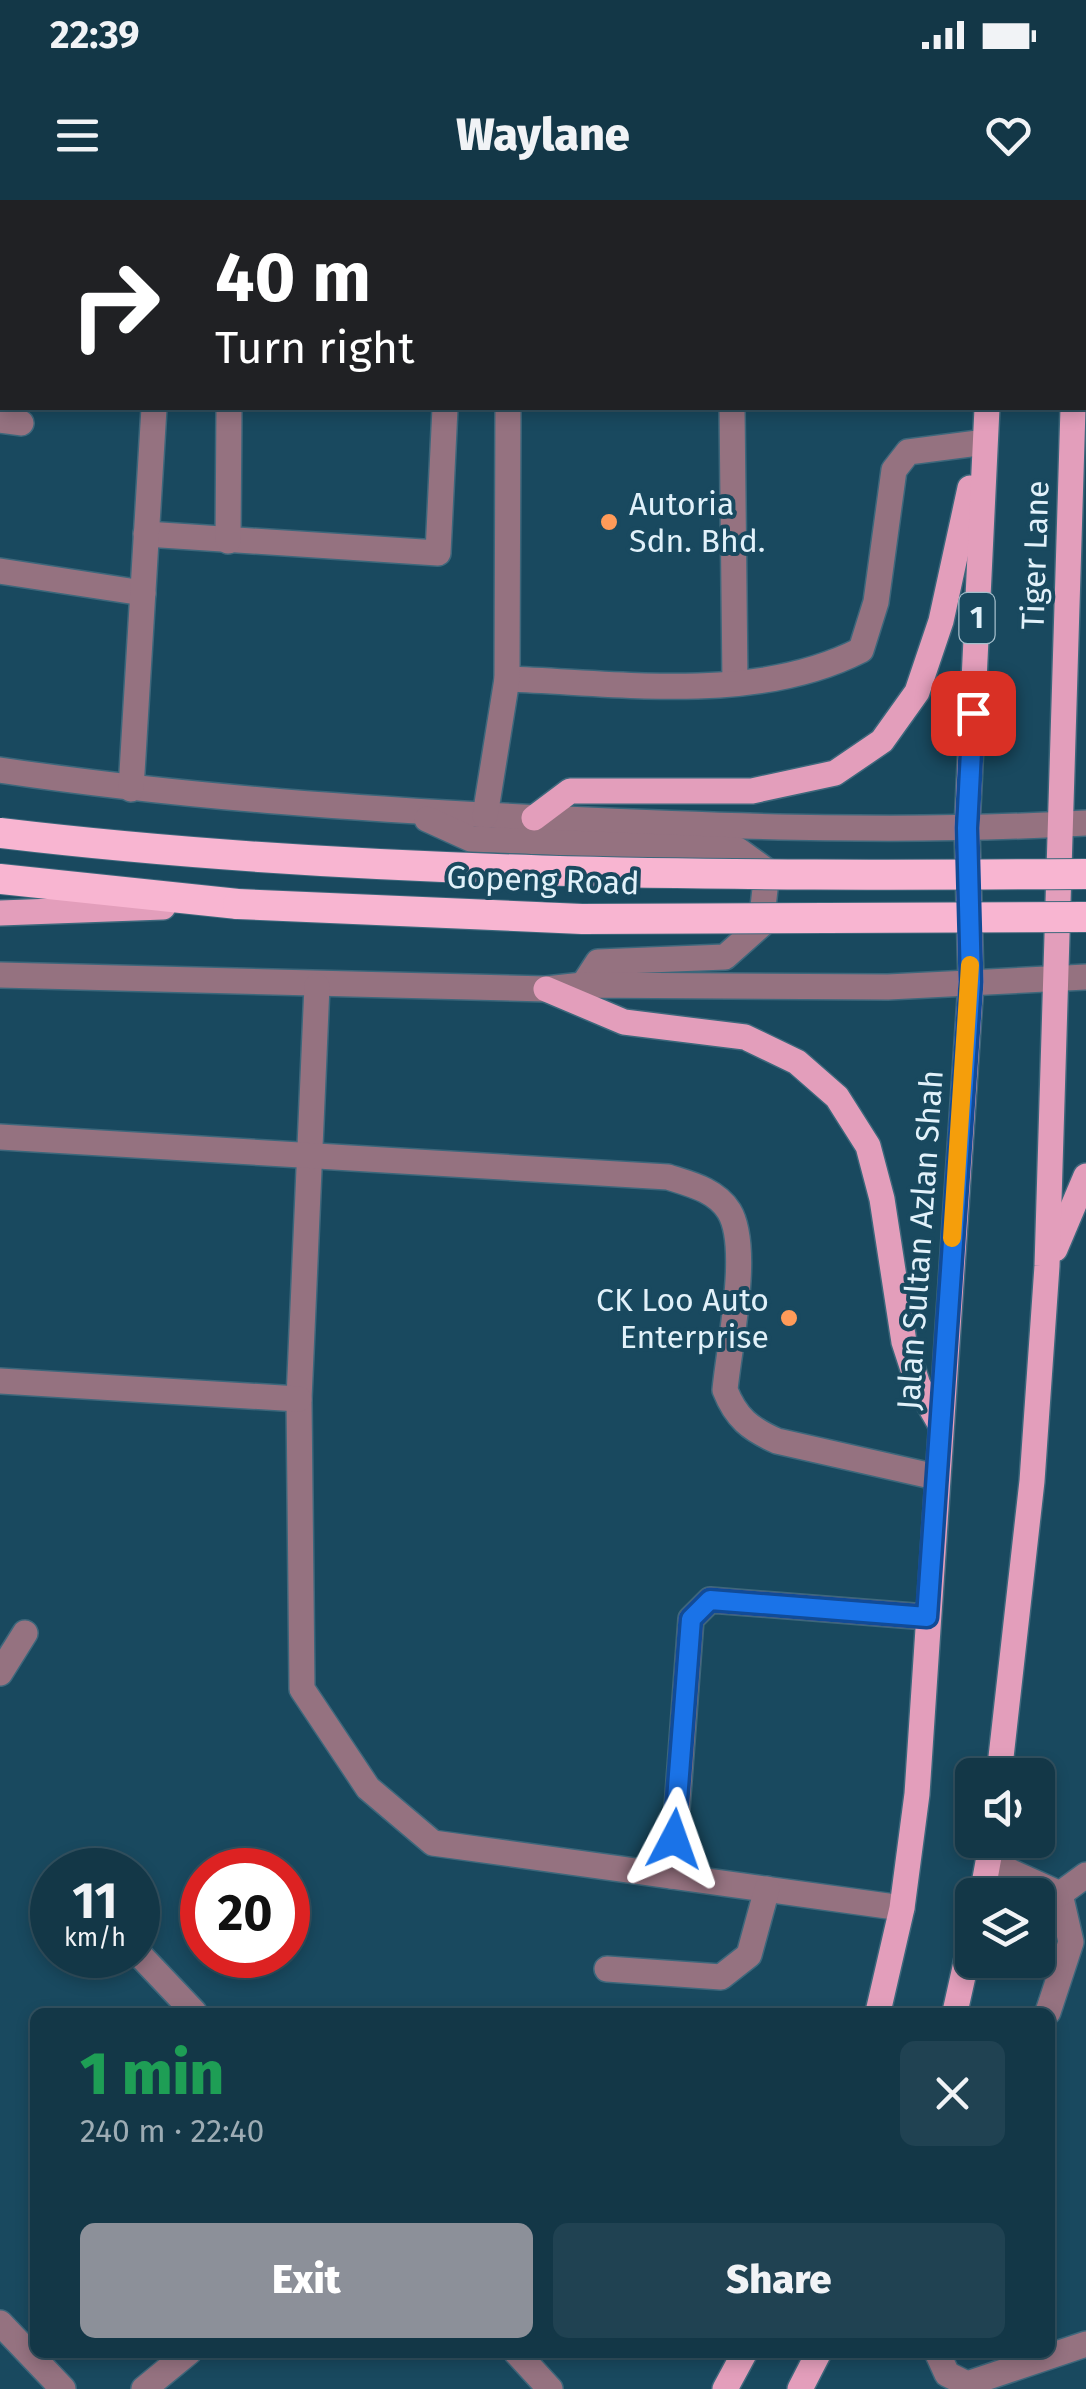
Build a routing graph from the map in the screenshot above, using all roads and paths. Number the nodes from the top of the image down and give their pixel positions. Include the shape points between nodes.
1 (154, 410) edge
2 (229, 410) edge
3 (445, 410) edge
4 (508, 410) edge
5 (732, 410) edge
6 (986, 410) edge
7 (986, 410) edge
8 (1073, 410) edge
9 (978, 444) junction
10 (146, 534) junction
11 (228, 542) junction
12 (0, 571) edge
13 (143, 593) junction
14 (507, 679) junction
15 (735, 682) junction
16 (0, 770) edge
17 (132, 789) junction
18 (418, 814) junction
19 (485, 816) junction
20 (534, 818) junction
21 (1086, 823) edge
22 (1060, 824) junction
23 (967, 828) junction
24 (0, 833) edge
25 (1086, 874) edge
26 (0, 878) edge
27 (238, 904) junction
28 (0, 913) edge
29 (1086, 917) edge
30 (0, 975) edge
31 (1086, 977) edge
32 (1058, 978) junction
33 (971, 982) junction
34 (583, 985) junction
35 (317, 986) junction
36 (546, 989) junction
37 (0, 1137) edge
38 (310, 1154) junction
39 (1086, 1176) edge
40 (1047, 1266) junction
41 (0, 1381) edge
42 (299, 1399) junction
43 (939, 1422) junction
44 (936, 1477) junction
45 (927, 1617) junction
46 (25, 1634) dead end
47 (0, 1672) edge
48 (1001, 1758) edge
49 (1002, 1858) edge
50 (1086, 1874) edge
51 (672, 1876) junction
52 (767, 1889) junction
53 (1060, 1894) junction
54 (902, 1908) junction
55 (1079, 1944) edge
56 (606, 1970) dead end
57 (160, 1976) edge
58 (963, 1978) edge
59 (190, 2008) edge
60 (879, 2008) edge
61 (956, 2008) edge
62 (1050, 2008) edge
63 (0, 2324) edge
64 (1086, 2344) edge
65 (1055, 2354) edge
66 (30, 2355) edge
67 (33, 2358) edge
68 (182, 2358) edge
69 (522, 2358) edge
70 (742, 2358) edge
71 (816, 2358) edge
72 (940, 2358) edge
73 (1044, 2358) edge
74 (63, 2389) edge
75 (144, 2389) edge
76 (550, 2389) edge
77 (725, 2389) edge
78 (800, 2389) edge

1 - 10 street
2 - 11 street
3 - 11 street via 438,554
4 - 14 street
5 - 15 street
6 - 9 main road
7 - 23 main road, Tiger Lane / 1
8 - 22 main road, Tiger Lane
9 - 15 street via 908,452 894,470 876,602 861,650 828,667
9 - 20 main road via 962,534 918,692 882,742 835,773 768,788 570,791
10 - 11 street
10 - 13 street
12 - 13 street
13 - 17 street
14 - 15 street
14 - 19 street
16 - 17 street
17 - 18 street
18 - 19 street
18 - 34 street via 471,839 738,850 767,871 761,925 725,957 598,962
19 - 20 street
20 - 23 street
21 - 22 street
22 - 23 street
22 - 32 main road
23 - 33 main road, Jalan Sultan Azlan Shah / 1
24 - 25 highway, Gopeng Road, bridge via 107,846 525,870
26 - 27 highway, Gopeng Road
27 - 28 main road
27 - 29 highway, Gopeng Road, bridge via 582,918
30 - 35 street
31 - 32 street
32 - 33 street
32 - 40 main road
33 - 34 street
33 - 43 main road, Jalan Sultan Azlan Shah
34 - 36 street
35 - 36 street
35 - 38 street
36 - 43 main road via 624,1022 745,1038 797,1062 837,1097 868,1146 904,1342
37 - 38 street
38 - 42 street
38 - 44 street via 668,1177 703,1188 727,1207 739,1234 725,1390 733,1411 777,1441
39 - 40 main road
40 - 48 main road via 1032,1482
41 - 42 street
42 - 51 street via 302,1689 368,1788 432,1843
43 - 44 main road, Jalan Sultan Azlan Shah
44 - 45 main road, Jalan Sultan Azlan Shah
45 - 51 street via 710,1600 691,1619
45 - 54 main road, Jalan Sultan Azlan Shah via 917,1794
46 - 47 street
49 - 53 street
50 - 53 street
51 - 52 street
52 - 54 street
52 - 56 street via 749,1955 721,1977
53 - 55 street
54 - 60 main road, Jalan Sultan Azlan Shah
55 - 62 street
57 - 59 street
58 - 61 main road
63 - 66 street
64 - 65 street
67 - 74 street
68 - 75 street
69 - 76 street
70 - 77 main road
71 - 78 main road
72 - 73 street via 947,2374 966,2384

